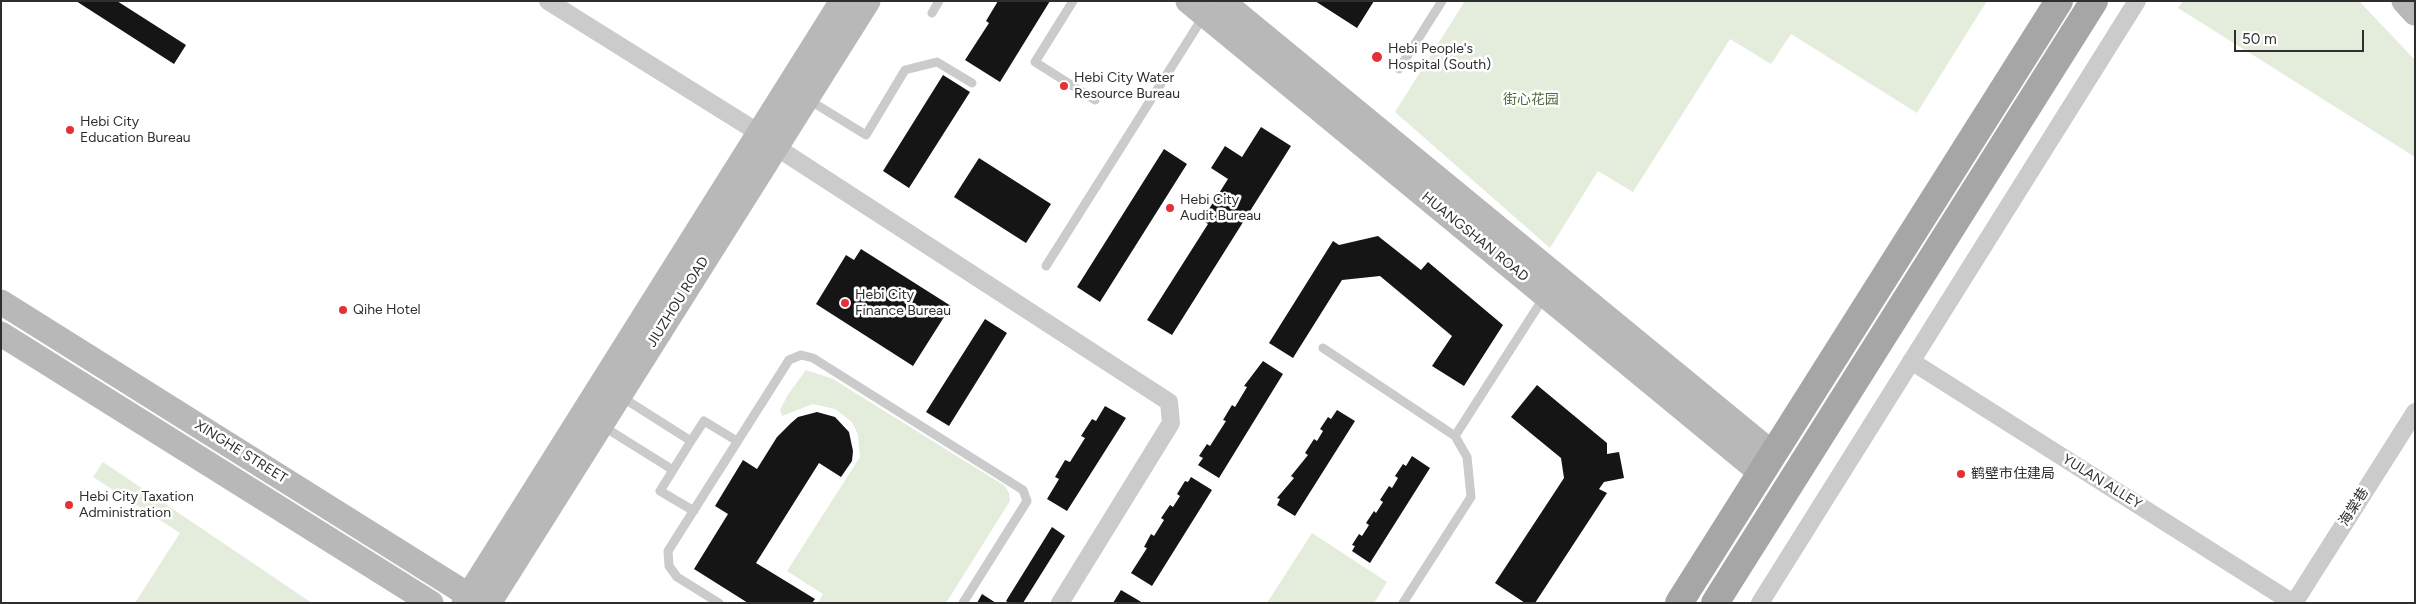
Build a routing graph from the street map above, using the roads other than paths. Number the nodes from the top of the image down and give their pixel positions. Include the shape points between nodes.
1 (548, 1) edge
2 (842, 1) edge
3 (868, 1) edge
4 (939, 1) edge
5 (1074, 1) edge
6 (1442, 1) edge
7 (2059, 1) edge
8 (2094, 1) edge
9 (2137, 1) edge
10 (2404, 1) edge
11 (1205, 6) edge
12 (932, 13) dead end
13 (2415, 13) edge
14 (1399, 69) dead end
15 (972, 83) dead end
16 (806, 99) junction
17 (1095, 100) dead end
18 (767, 140) junction
19 (1046, 266) dead end
20 (1545, 295) junction
21 (1, 302) edge
22 (1, 334) edge
23 (1323, 348) dead end
24 (1911, 362) junction
25 (619, 396) junction
26 (2415, 412) edge
27 (601, 425) junction
28 (1455, 436) junction
29 (691, 441) junction
30 (737, 441) junction
31 (1767, 463) junction
32 (673, 470) junction
33 (694, 512) junction
34 (476, 601) edge
35 (431, 603) edge
36 (719, 603) edge
37 (963, 603) edge
38 (1060, 603) edge
39 (1403, 603) edge
40 (1679, 603) edge
41 (1715, 603) edge
42 (1760, 603) edge
43 (2294, 603) edge

1 - 18 street
2 - 18 street, JIUZHOU ROAD
3 - 16 street, JIUZHOU ROAD
4 - 12 lane
5 - 17 lane via 1035,62
6 - 14 lane
7 - 31 main road
8 - 41 main road
9 - 24 street
10 - 13 street
11 - 19 lane
11 - 20 street, HUANGSHAN ROAD
11 - 31 street, HUANGSHAN ROAD
15 - 16 lane via 937,62 905,70 866,135
16 - 18 street, JIUZHOU ROAD
18 - 25 street, JIUZHOU ROAD
18 - 34 street, JIUZHOU ROAD
18 - 38 street via 1169,402 1171,423
20 - 28 lane
20 - 31 street, HUANGSHAN ROAD
21 - 34 street, XINGHE STREET
22 - 35 street, XINGHE STREET
23 - 28 lane
24 - 42 street
24 - 43 street, YULAN ALLEY
25 - 27 street, JIUZHOU ROAD
25 - 29 lane
26 - 43 street, 海棠巷
27 - 32 lane
27 - 34 street, JIUZHOU ROAD
28 - 39 lane via 1467,457 1471,497
29 - 30 lane via 704,421
29 - 32 lane
30 - 33 lane
30 - 37 lane via 789,360 802,355 813,358 1022,490 1027,501
31 - 40 main road
32 - 33 lane via 660,491
33 - 36 lane via 668,551 669,566 678,577

